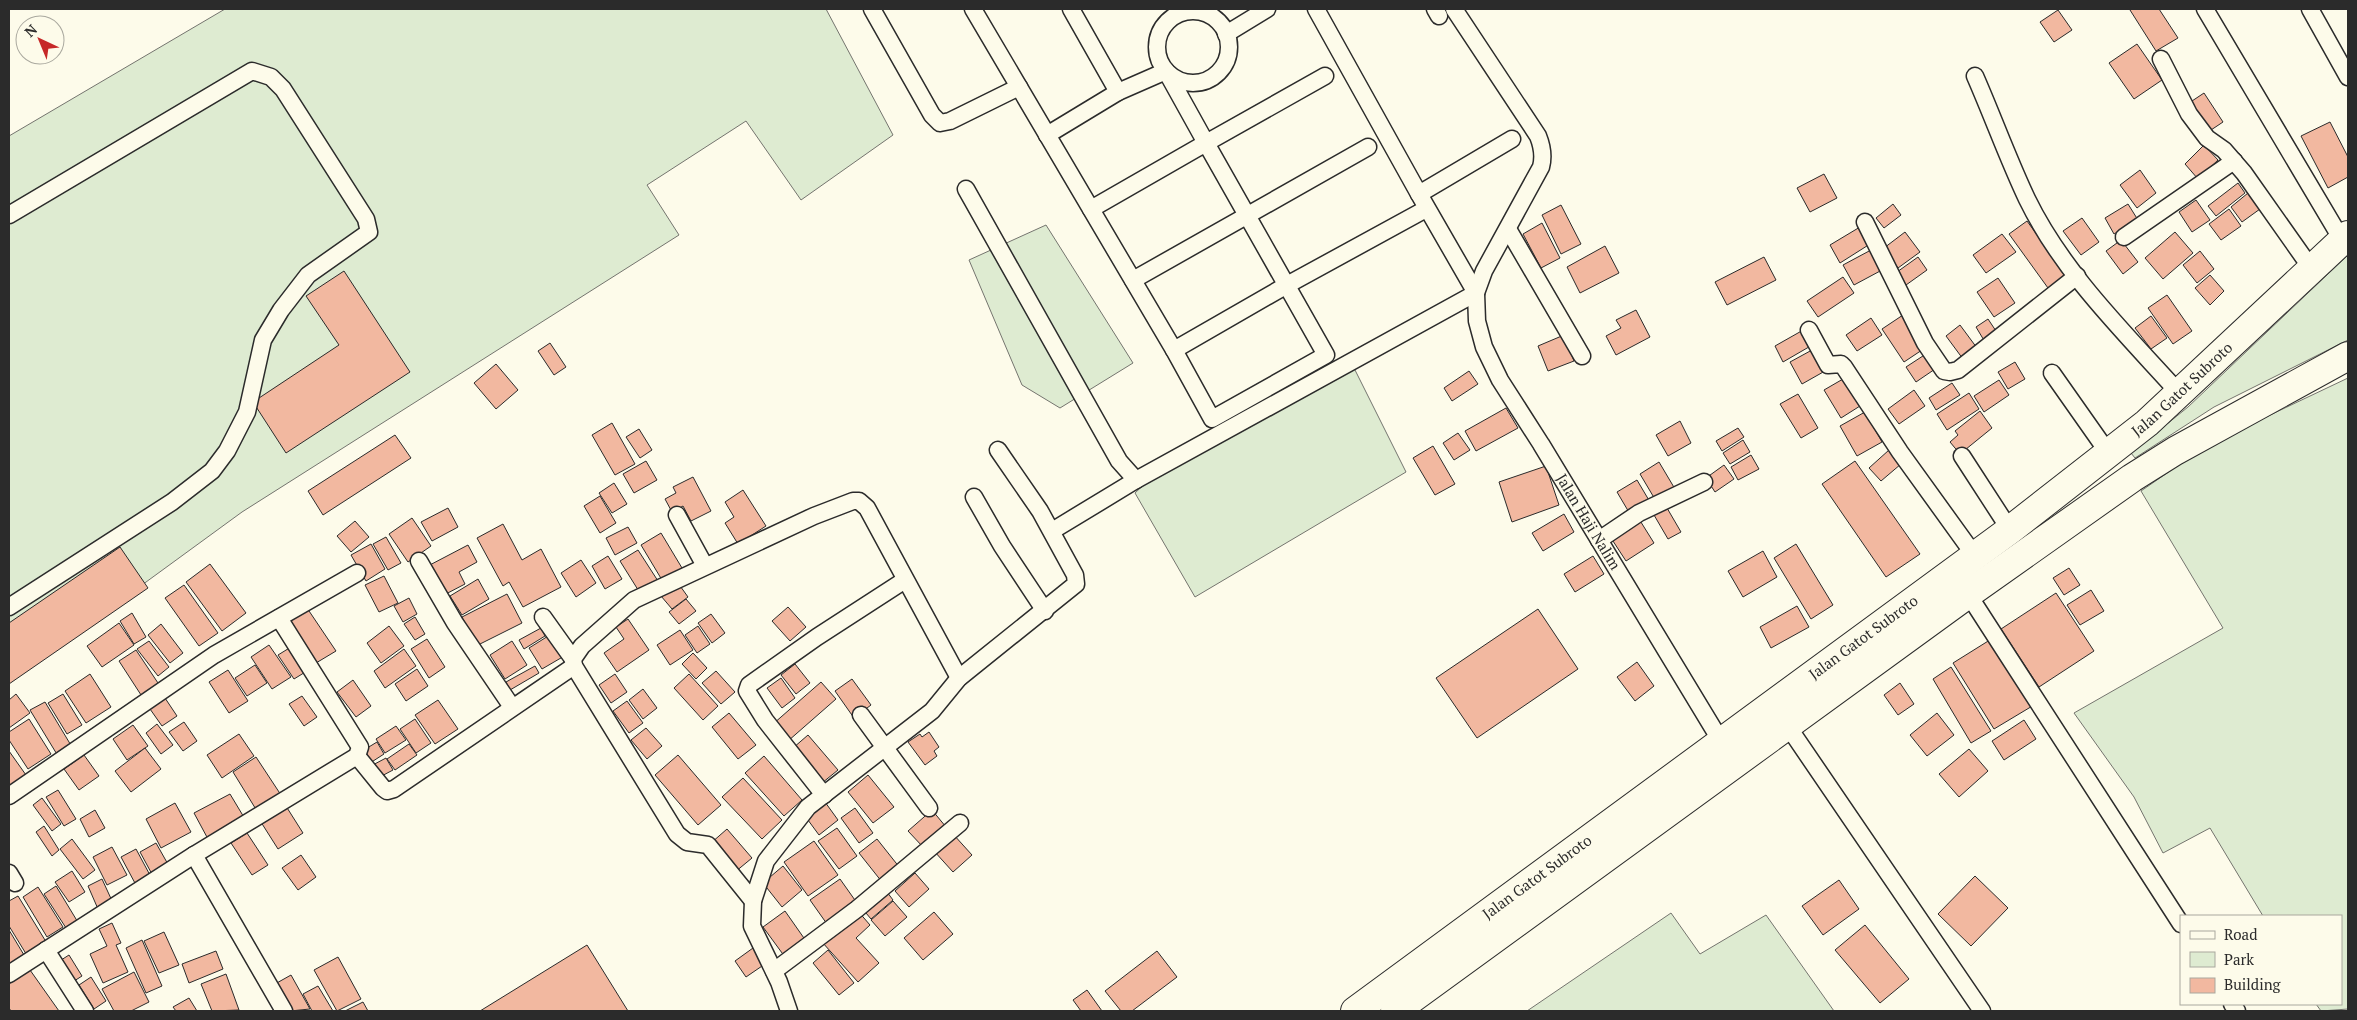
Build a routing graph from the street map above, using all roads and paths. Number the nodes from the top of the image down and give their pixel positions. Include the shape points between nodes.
1 (872, 9) edge
2 (973, 9) edge
3 (1071, 9) edge
4 (1267, 9) edge
5 (1316, 9) edge
6 (2205, 9) edge
7 (2310, 9) edge
8 (1443, 11) edge
9 (1172, 12) edge
10 (1226, 34) junction
11 (2161, 59) dead end
12 (1166, 72) junction
13 (1325, 76) dead end
14 (1976, 76) dead end
15 (2348, 77) edge
16 (1019, 87) junction
17 (1118, 92) junction
18 (1047, 134) junction
19 (1512, 139) dead end
20 (1206, 143) junction
21 (1368, 147) dead end
22 (2234, 161) junction
23 (966, 189) dead end
24 (1419, 194) junction
25 (1091, 209) junction
26 (1426, 209) junction
27 (9, 215) edge
28 (1248, 216) junction
29 (1865, 222) dead end
30 (1508, 229) junction
31 (2124, 237) dead end
32 (2345, 238) edge
33 (2311, 268) junction
34 (2077, 276) junction
35 (1133, 280) junction
36 (1288, 285) junction
37 (1476, 293) junction
38 (1809, 330) dead end
39 (1174, 350) junction
40 (1582, 356) dead end
41 (2348, 356) edge
42 (2052, 373) dead end
43 (2179, 393) junction
44 (998, 450) dead end
45 (2109, 454) junction
46 (1962, 456) dead end
47 (1136, 480) junction
48 (1704, 482) dead end
49 (974, 497) dead end
50 (678, 514) dead end
51 (2010, 530) junction
52 (1052, 531) junction
53 (1599, 540) junction
54 (1975, 556) junction
55 (419, 561) dead end
56 (705, 566) junction
57 (357, 573) dead end
58 (905, 580) junction
59 (1968, 594) junction
60 (9, 607) edge
61 (1045, 611) junction
62 (543, 617) dead end
63 (279, 618) junction
64 (574, 662) junction
65 (960, 678) junction
66 (512, 707) junction
67 (861, 715) dead end
68 (1786, 725) junction
69 (1722, 743) junction
70 (887, 747) junction
71 (357, 756) junction
72 (824, 795) junction
73 (9, 796) edge
74 (930, 808) dead end
75 (960, 823) dead end
76 (194, 855) junction
77 (753, 901) junction
78 (2180, 922) edge
79 (46, 950) junction
80 (774, 971) junction
81 (9, 974) edge
82 (85, 1011) edge
83 (284, 1011) edge
84 (789, 1011) edge
85 (1355, 1011) edge
86 (1394, 1011) edge
87 (1982, 1011) edge

1 - 16 street via 932,115 940,123
2 - 16 street
3 - 17 street
4 - 10 street
5 - 24 street
6 - 32 street
7 - 15 street
8 - 30 street via 1538,136 1542,146 1541,167
9 - 10 street via 1200,11 1221,24
9 - 12 street via 1159,33 1157,45 1158,58
10 - 12 street via 1227,56 1215,75 1194,83 1182,81
11 - 22 street via 2189,114 2207,138
12 - 17 street
12 - 20 street
13 - 20 street
14 - 34 street via 2027,199
16 - 18 street
17 - 18 street
18 - 25 street
19 - 24 street
20 - 25 street
20 - 28 street
21 - 28 street
22 - 31 street
22 - 33 street
23 - 47 street via 1119,461
24 - 26 street
25 - 35 street
26 - 36 street
26 - 37 street
27 - 60 street via 252,71 271,77 283,89 366,219 369,232 308,275 281,310 263,340 247,412 227,451 212,471 172,502
28 - 35 street
28 - 36 street
29 - 34 street via 1925,344 1944,371 1958,370
30 - 37 street via 1484,271
30 - 40 street
32 - 33 highway, Jalan Gatot Subroto
33 - 43 highway, Jalan Gatot Subroto
34 - 43 street
35 - 39 street
36 - 39 street
36 - 39 street via 1326,354 1212,419
37 - 47 street
37 - 53 street, Jalan Haji Nalim via 1484,347 1496,372
38 - 54 street via 1828,365 1841,364 1844,367
41 - 59 highway, Jalan Gatot Subroto via 2154,464
42 - 45 street
43 - 45 highway, Jalan Gatot Subroto
44 - 52 street
45 - 51 highway, Jalan Gatot Subroto
46 - 51 street
47 - 52 street
48 - 53 street via 1639,513
49 - 61 street
50 - 56 street
51 - 54 highway, Jalan Gatot Subroto
52 - 61 street via 1075,575 1076,584
53 - 69 street, Jalan Haji Nalim
54 - 69 highway, Jalan Gatot Subroto
55 - 66 street via 455,624
56 - 58 street via 814,516 859,501 867,508
56 - 64 street via 634,600 598,629 582,646
57 - 63 street
58 - 65 street
58 - 72 street via 749,685 747,691 765,720
59 - 68 highway, Jalan Gatot Subroto
59 - 78 street
61 - 65 street
62 - 64 street
63 - 71 street via 360,747
63 - 73 street via 214,655
64 - 66 street
64 - 77 street via 677,834 687,842 708,845
65 - 70 street via 932,711
66 - 71 street via 394,789 387,791 383,788
67 - 70 street
68 - 86 highway, Jalan Gatot Subroto
68 - 87 street
69 - 85 highway, Jalan Gatot Subroto
70 - 72 street
70 - 74 street
71 - 76 street
72 - 77 street via 808,807 766,861
75 - 80 street via 857,909
76 - 79 street
76 - 83 street
77 - 80 street via 752,926
79 - 81 street
79 - 82 street
80 - 84 street

